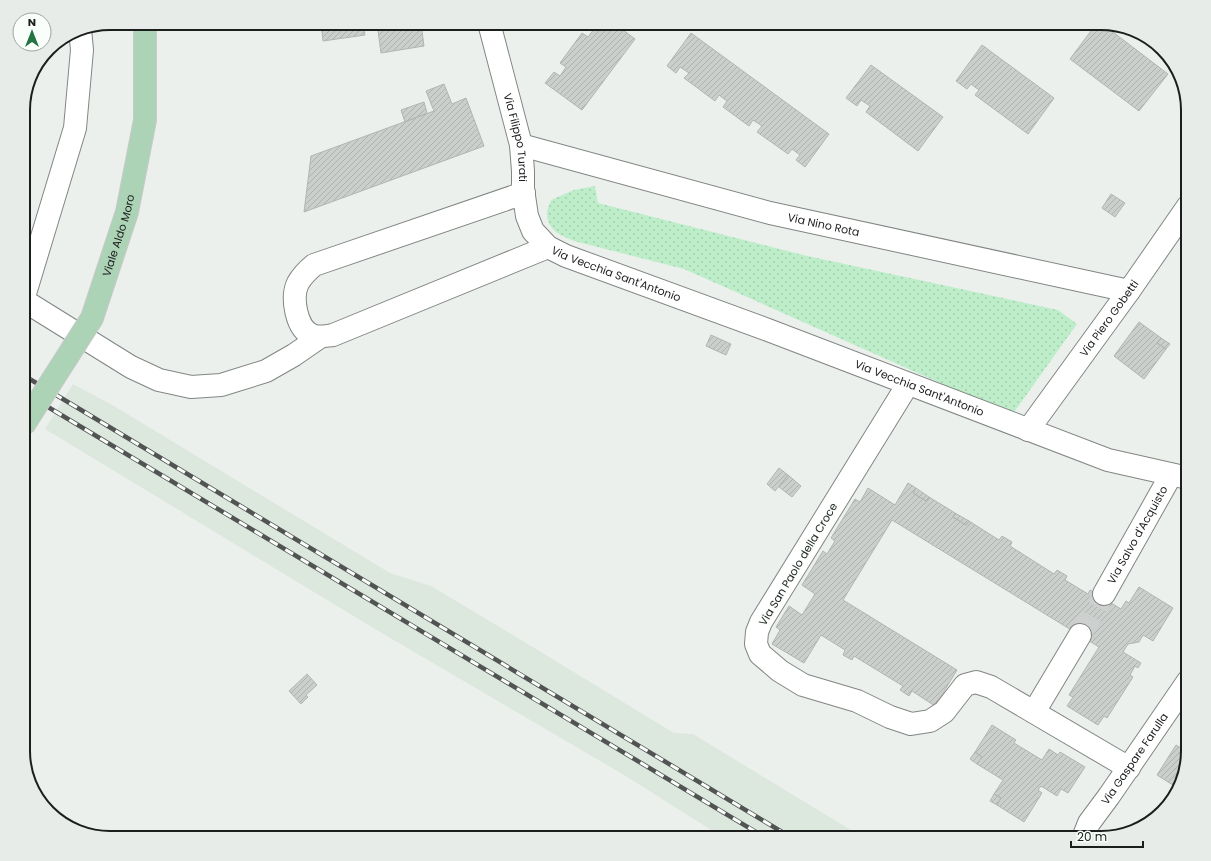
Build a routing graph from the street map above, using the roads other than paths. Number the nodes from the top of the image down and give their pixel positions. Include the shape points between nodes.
1 (145, 30) edge
2 (491, 30) edge
3 (81, 36) edge
4 (521, 145) junction
5 (524, 193) junction
6 (1181, 216) edge
7 (548, 248) junction
8 (30, 276) edge
9 (1129, 291) junction
10 (30, 304) edge
11 (320, 337) junction
12 (908, 384) junction
13 (30, 415) edge
14 (1028, 430) junction
15 (1180, 477) edge
16 (1104, 594) tunnel mouth
17 (1080, 635) tunnel mouth
18 (1181, 691) edge
19 (1034, 712) junction
20 (1129, 768) junction
21 (1086, 831) edge

1 - 13 main road, Viale Aldo Moro, bridge via 145,120 127,212 92,318
2 - 4 street, Via Filippo Turati
3 - 8 street via 82,50 74,128
4 - 5 street, Via Filippo Turati
4 - 9 street, Via Nino Rota via 770,213
5 - 7 street, Via Filippo Turati via 527,216 533,231
5 - 11 street via 314,265 297,284 296,314 302,328 311,335
6 - 9 street, Via Piero Gobetti
7 - 11 street, Via Vecchia Sant'Antonio via 333,335
7 - 12 street, Via Vecchia Sant'Antonio
9 - 14 street, Via Piero Gobetti
10 - 11 street via 131,367 159,380 191,387 221,385 266,371
12 - 14 street, Via Vecchia Sant'Antonio
12 - 19 street, Via San Paolo della Croce via 761,622 756,644 760,654 780,671 803,685 857,701 911,724 930,721 944,712 965,685 976,682 991,687
14 - 15 street, Via Vecchia Sant'Antonio via 1108,460
15 - 16 street, Via Salvo d'Acquisto
17 - 19 street
18 - 20 street, Via Gaspare Farulla
19 - 20 street
20 - 21 street, Via Gaspare Farulla via 1089,823

